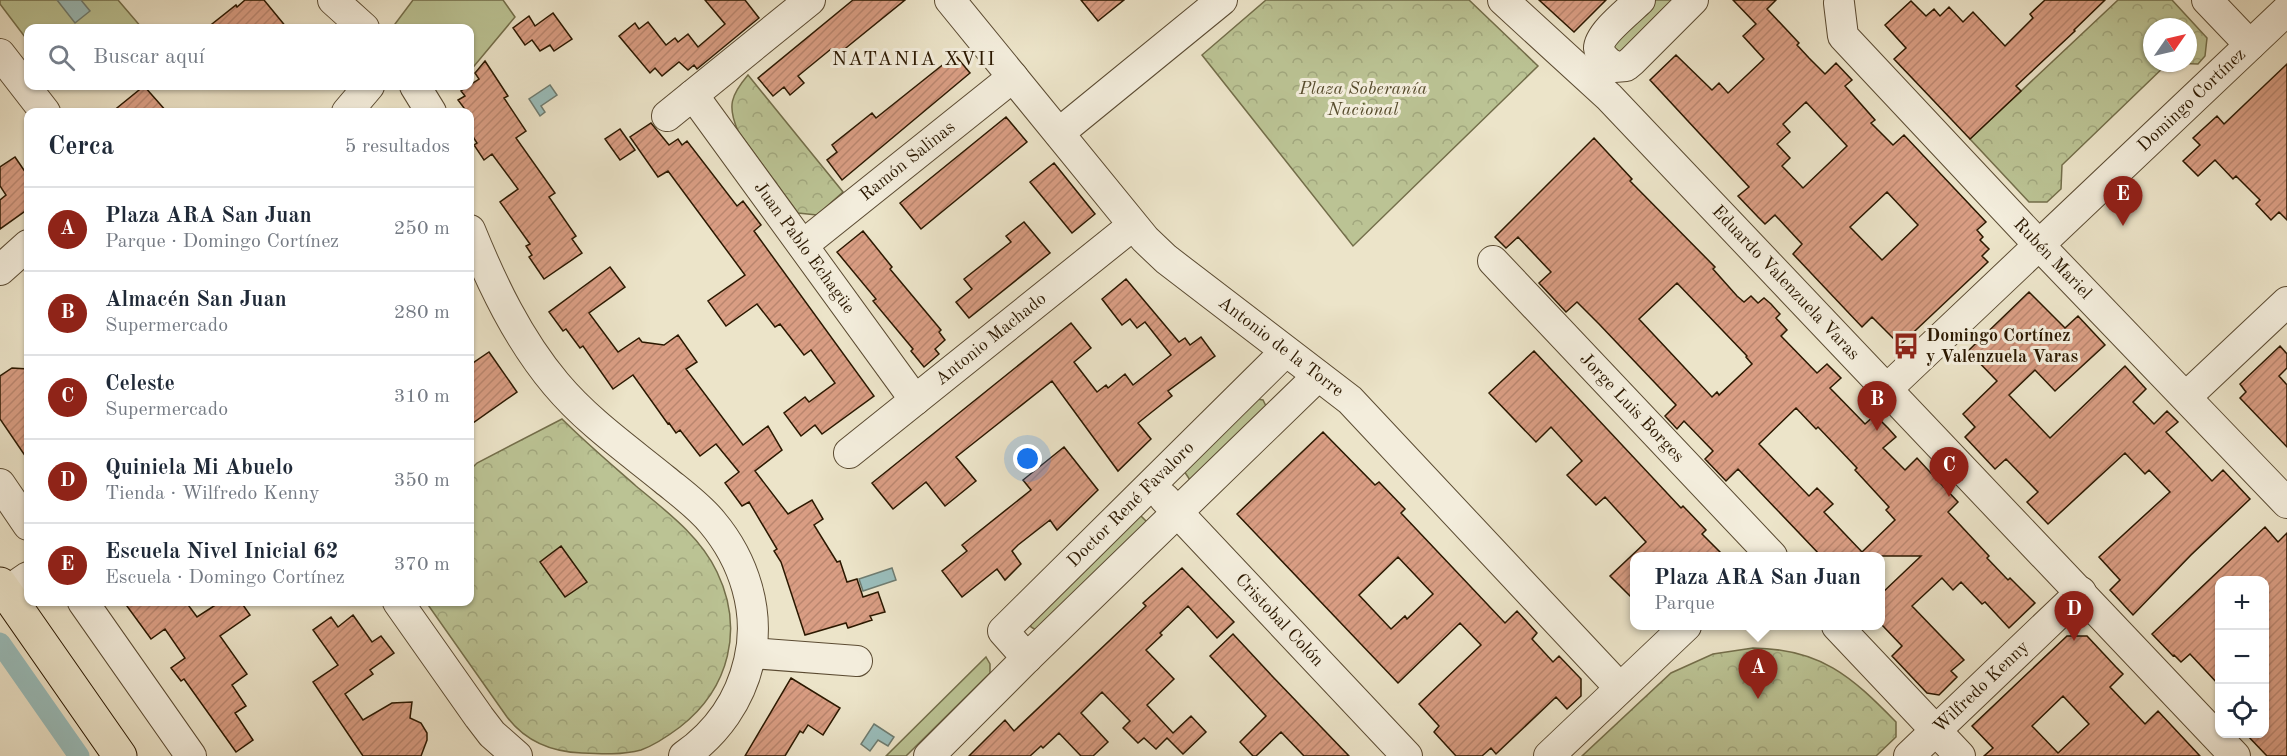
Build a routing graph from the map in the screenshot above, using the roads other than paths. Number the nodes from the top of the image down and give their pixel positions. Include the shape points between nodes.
1 (333, 0) edge
2 (810, 0) edge
3 (950, 0) edge
4 (1222, 0) edge
5 (1503, 0) edge
6 (1640, 0) edge
7 (1694, 0) edge
8 (2206, 0) edge
9 (1839, 3) dead end
10 (2287, 10) edge
11 (360, 24) edge
12 (2250, 45) junction
13 (0, 54) edge
14 (1597, 69) junction
15 (1013, 77) junction
16 (24, 85) edge
17 (28, 90) edge
18 (366, 90) edge
19 (693, 95) junction
20 (42, 108) edge
21 (350, 108) edge
22 (667, 116) dead end
23 (1059, 133) junction
24 (1132, 226) junction
25 (474, 239) edge
26 (803, 245) junction
27 (2039, 245) junction
28 (24, 249) edge
29 (1493, 261) dead end
30 (0, 270) edge
31 (2287, 302) edge
32 (1285, 352) junction
33 (1318, 376) junction
34 (1887, 389) junction
35 (2186, 397) junction
36 (915, 400) junction
37 (849, 453) dead end
38 (0, 484) edge
39 (1152, 484) junction
40 (2287, 503) edge
41 (1178, 513) junction
42 (24, 519) edge
43 (1763, 552) edge
44 (2081, 592) junction
45 (33, 606) edge
46 (86, 606) edge
47 (401, 606) edge
48 (1682, 630) edge
49 (1841, 630) edge
50 (751, 653) junction
51 (1027, 658) junction
52 (857, 661) dead end
53 (1620, 688) junction
54 (1936, 730) junction
55 (120, 756) edge
56 (191, 756) edge
57 (517, 756) edge
58 (684, 756) edge
59 (929, 756) edge
60 (1407, 756) edge
61 (1549, 756) edge
62 (1909, 756) edge
63 (1960, 756) edge
64 (2235, 756) edge

1 - 11 street
2 - 19 street
3 - 15 street, Antonio de la Torre
4 - 23 street
5 - 14 street, Eduardo Valenzuela Varas
6 - 14 street via 1605,34
7 - 14 street via 1626,66
8 - 12 street
9 - 27 street, Rubén Mariel via 1843,36
10 - 12 street, Domingo Cortínez
12 - 27 street, Domingo Cortínez
13 - 16 street
14 - 34 street, Eduardo Valenzuela Varas via 1609,97
15 - 23 street, Antonio de la Torre
15 - 26 street, Ramón Salinas
17 - 20 street
18 - 21 street
19 - 22 street
19 - 26 street, Juan Pablo Echagüe
23 - 24 street, Antonio de la Torre
24 - 32 street, Antonio de la Torre via 1166,259
24 - 36 street, Antonio Machado
25 - 50 street via 501,300 556,384 610,436 688,498 712,521 727,543 743,573 751,600
26 - 36 street, Juan Pablo Echagüe
27 - 34 street, Domingo Cortínez
27 - 35 street, Rubén Mariel
28 - 30 street
29 - 43 street, Jorge Luis Borges
31 - 35 street
32 - 33 street, Antonio de la Torre
32 - 39 street, Doctor René Favaloro
33 - 41 street, Doctor René Favaloro
33 - 53 street, Antonio de la Torre via 1350,400
34 - 44 street, Eduardo Valenzuela Varas
35 - 40 street, Rubén Mariel
36 - 37 street, Antonio Machado
38 - 42 street
39 - 41 street, Cristobal Colón
39 - 51 street, Doctor René Favaloro via 1003,631
41 - 51 street, Doctor René Favaloro
41 - 60 street, Cristobal Colón
44 - 54 street, Wilfredo Kenny
44 - 64 street, Eduardo Valenzuela Varas
45 - 55 main road
46 - 56 street
47 - 57 street via 492,735
48 - 53 street
49 - 54 street
50 - 52 street
50 - 58 street via 735,702 707,738
51 - 59 street, Doctor René Favaloro
53 - 61 street
54 - 62 street, Wilfredo Kenny
54 - 63 street

